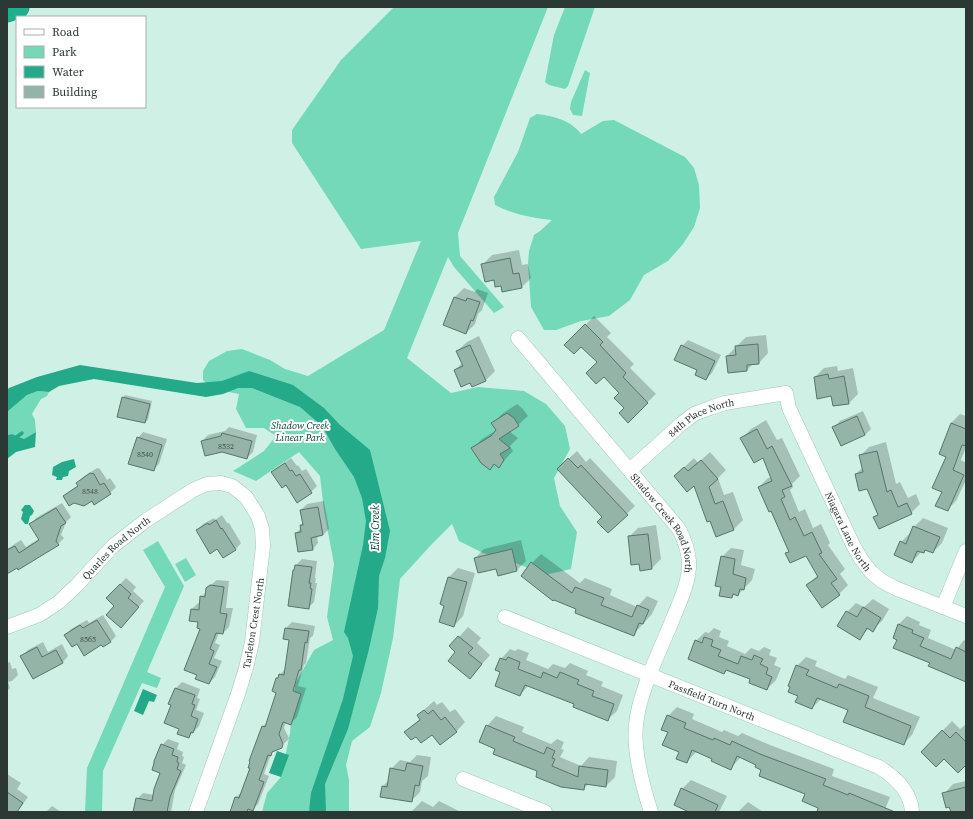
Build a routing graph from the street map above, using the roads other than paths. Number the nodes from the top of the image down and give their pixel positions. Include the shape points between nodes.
1 (18, 7) edge
2 (7, 11) edge
3 (518, 338) dead end
4 (786, 393) joint
5 (630, 470) junction
6 (232, 486) joint
7 (966, 551) edge
8 (943, 607) junction
9 (966, 616) edge
10 (505, 617) dead end
11 (7, 626) edge
12 (650, 674) junction
13 (464, 779) dead end
14 (647, 811) edge
15 (196, 812) edge
16 (545, 812) edge
17 (912, 812) edge

1 - 2 highway
3 - 5 street, Shadow Creek Road North
4 - 5 street, 84th Place North via 725,403 694,414
4 - 8 street, Niagara Lane North via 792,414 861,560 882,581
5 - 12 street, Shadow Creek Road North via 679,529 686,543 689,560 683,596
6 - 11 street, Quarles Road North via 221,483 207,484 172,503 113,546 78,586 59,602 39,615
6 - 15 street, Tarleton Crest North via 246,497 258,516 262,529 262,563 252,642 246,668
7 - 8 street
8 - 9 street, Niagara Lane North
10 - 12 street, Passfield Turn North
12 - 14 street, Shadow Creek Road North via 641,699 636,725 636,750
12 - 17 street, Passfield Turn North via 879,767 900,784 908,797
13 - 16 street

